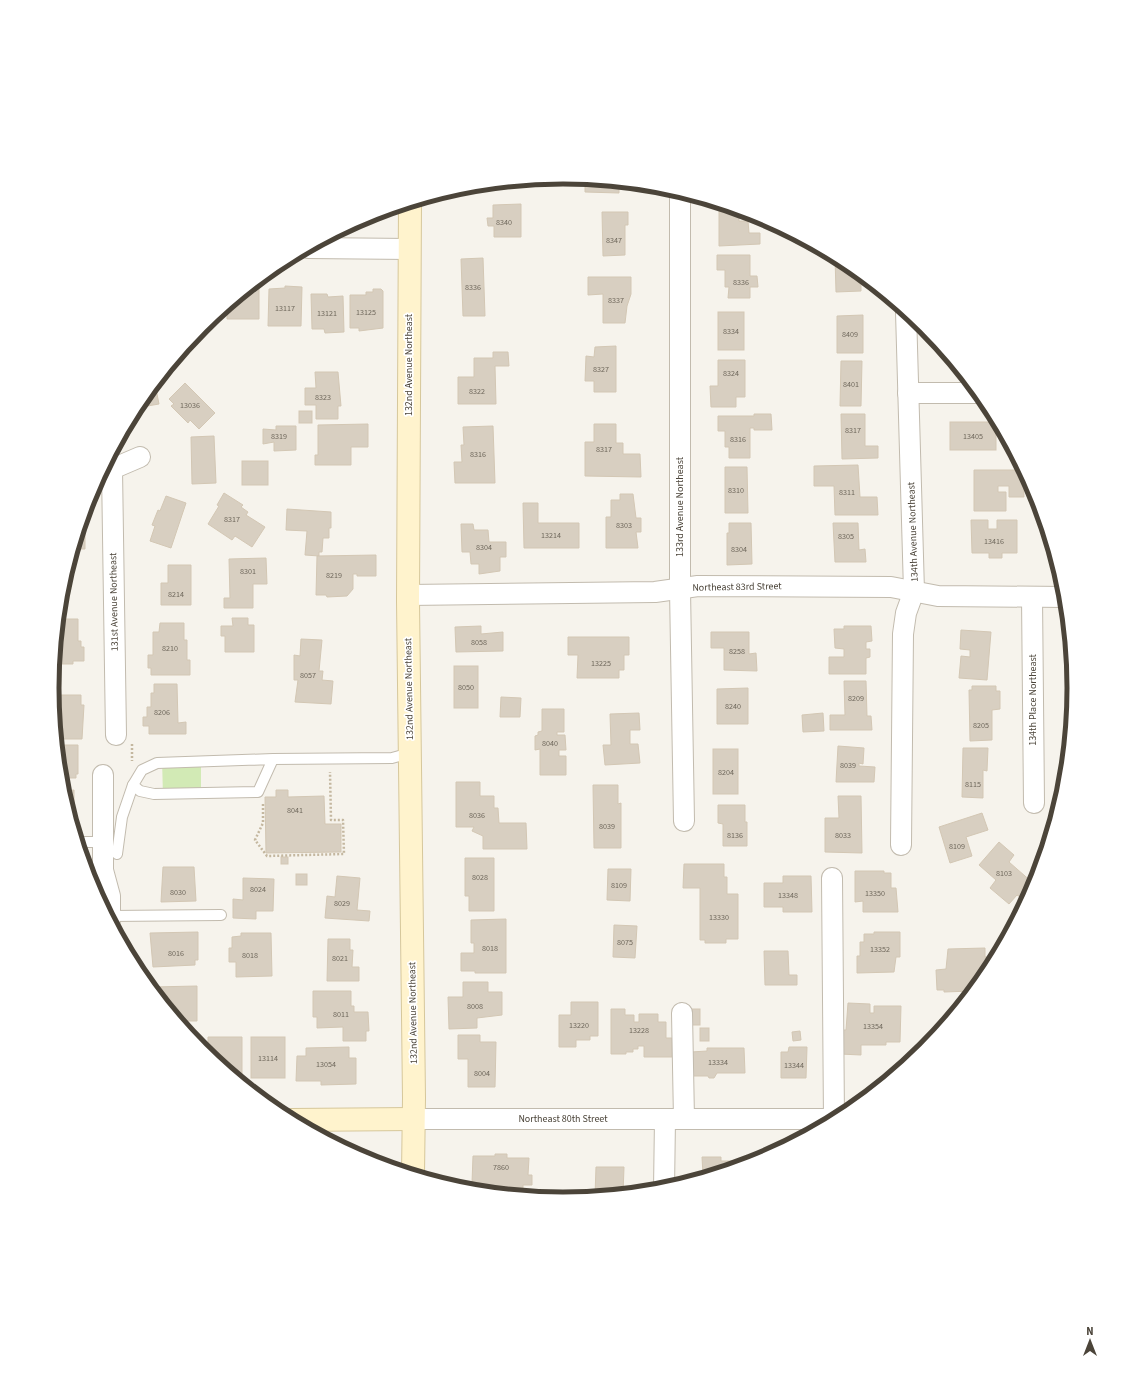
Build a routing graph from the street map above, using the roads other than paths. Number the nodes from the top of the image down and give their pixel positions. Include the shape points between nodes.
1 (680, 199) edge
2 (410, 208) edge
3 (318, 248) edge
4 (410, 249) junction
5 (906, 320) edge
6 (908, 393) junction
7 (972, 394) edge
8 (140, 457) dead end
9 (110, 468) edge
10 (108, 472) edge
11 (680, 590) junction
12 (914, 591) junction
13 (408, 595) junction
14 (1032, 597) junction
15 (1058, 597) edge
16 (116, 735) dead end
17 (410, 753) junction
18 (273, 759) junction
19 (103, 775) dead end
20 (133, 785) junction
21 (1034, 803) dead end
22 (684, 821) dead end
23 (84, 843) edge
24 (901, 845) dead end
25 (110, 848) junction
26 (832, 878) dead end
27 (110, 909) edge
28 (221, 915) dead end
29 (115, 918) edge
30 (682, 1013) dead end
31 (835, 1113) edge
32 (413, 1119) junction
33 (674, 1119) junction
34 (825, 1119) edge
35 (303, 1120) edge
36 (412, 1169) edge
37 (665, 1182) edge

1 - 11 street, 133rd Avenue Northeast
2 - 4 main road, 132nd Avenue Northeast
3 - 4 street
4 - 13 main road, 132nd Avenue Northeast
5 - 6 street, 134th Avenue Northeast
6 - 7 street
6 - 12 street, 134th Avenue Northeast
8 - 9 street
10 - 16 street, 131st Avenue Northeast
11 - 12 street, Northeast 83rd Street via 698,586 891,587
11 - 13 street, Northeast 83rd Street
11 - 22 street, 133rd Avenue Northeast
12 - 14 street, Northeast 83rd Street via 938,596
12 - 24 street, 134th Avenue Northeast via 906,614 903,634
13 - 17 main road, 132nd Avenue Northeast
14 - 15 street, Northeast 83rd Street
14 - 21 street, 134th Place Northeast
17 - 18 lane via 392,758
17 - 32 main road, 132nd Avenue Northeast
18 - 20 lane via 157,763 142,770
18 - 20 lane via 258,792 154,794 140,791
19 - 25 street
20 - 25 lane
23 - 25 lane
25 - 27 street via 103,870 110,896
26 - 31 street
28 - 29 lane
30 - 33 street
32 - 33 street, Northeast 80th Street
32 - 35 main road, Northeast 80th Street
32 - 36 main road, 132nd Avenue Northeast
33 - 34 street, Northeast 80th Street
33 - 37 street

